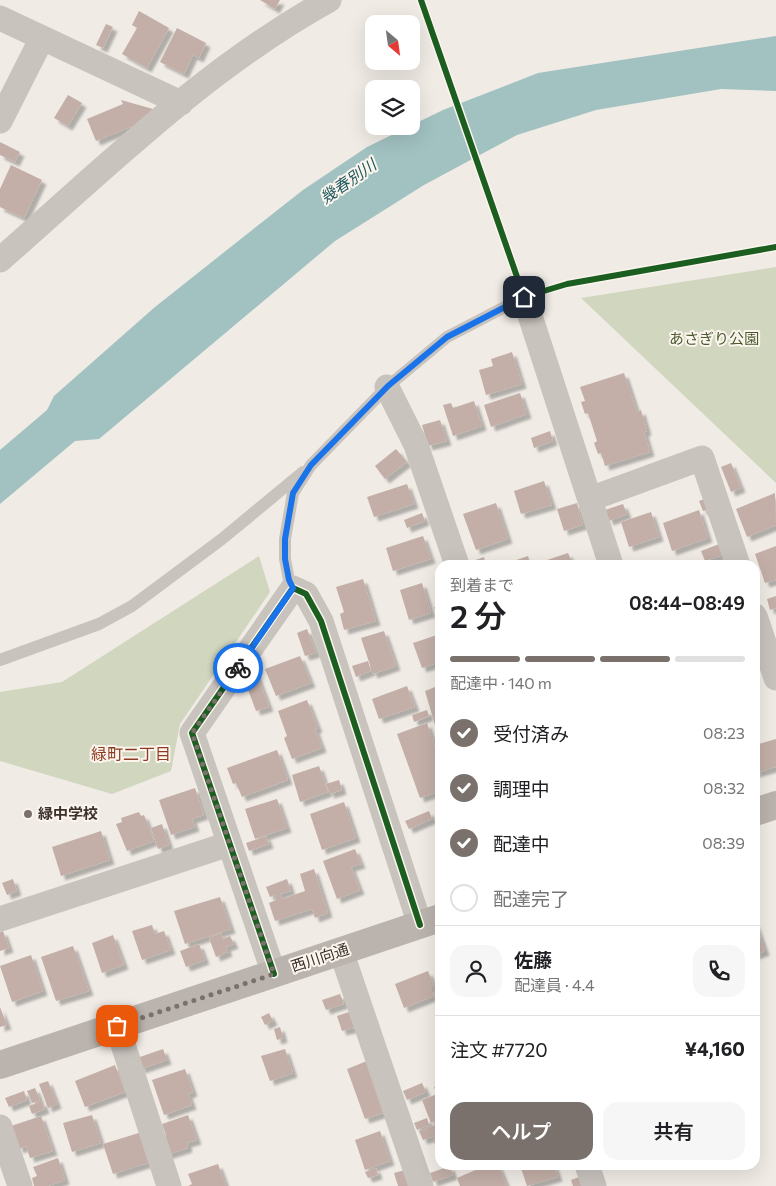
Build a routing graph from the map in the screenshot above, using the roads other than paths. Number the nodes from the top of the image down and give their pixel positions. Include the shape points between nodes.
1 (329, 0) edge
2 (0, 18) edge
3 (42, 38) junction
4 (181, 103) junction
5 (0, 121) edge
6 (0, 260) edge
7 (524, 297) joint
8 (388, 386) junction
9 (311, 465) junction
10 (590, 499) junction
11 (455, 560) edge
12 (609, 560) edge
13 (736, 560) edge
14 (293, 588) junction
15 (760, 631) edge
16 (0, 660) edge
17 (776, 678) edge
18 (776, 805) edge
19 (760, 810) edge
20 (229, 844) junction
21 (0, 919) edge
22 (430, 921) edge
23 (341, 951) junction
24 (274, 974) junction
25 (117, 1026) junction
26 (0, 1065) edge
27 (0, 1128) edge
28 (589, 1170) edge
29 (20, 1186) edge
30 (169, 1186) edge
31 (421, 1186) edge
32 (594, 1186) edge

1 - 4 street via 259,42
2 - 3 street
3 - 4 street
3 - 5 street
4 - 6 street via 150,126
7 - 8 lane via 447,337
7 - 10 street
8 - 9 lane
8 - 11 street via 416,445
9 - 14 lane via 293,493 285,539 285,559
9 - 16 lane via 222,539 132,606 99,624
10 - 12 street
10 - 13 street via 702,458
14 - 20 street via 192,733
14 - 22 street via 306,594 320,621
15 - 17 street
18 - 19 street
20 - 21 street
20 - 24 street
22 - 23 street, 西川向通
23 - 24 street, 西川向通
23 - 31 street
24 - 25 street, 西川向通
25 - 26 street, 西川向通
25 - 30 street
27 - 29 street
28 - 32 street

